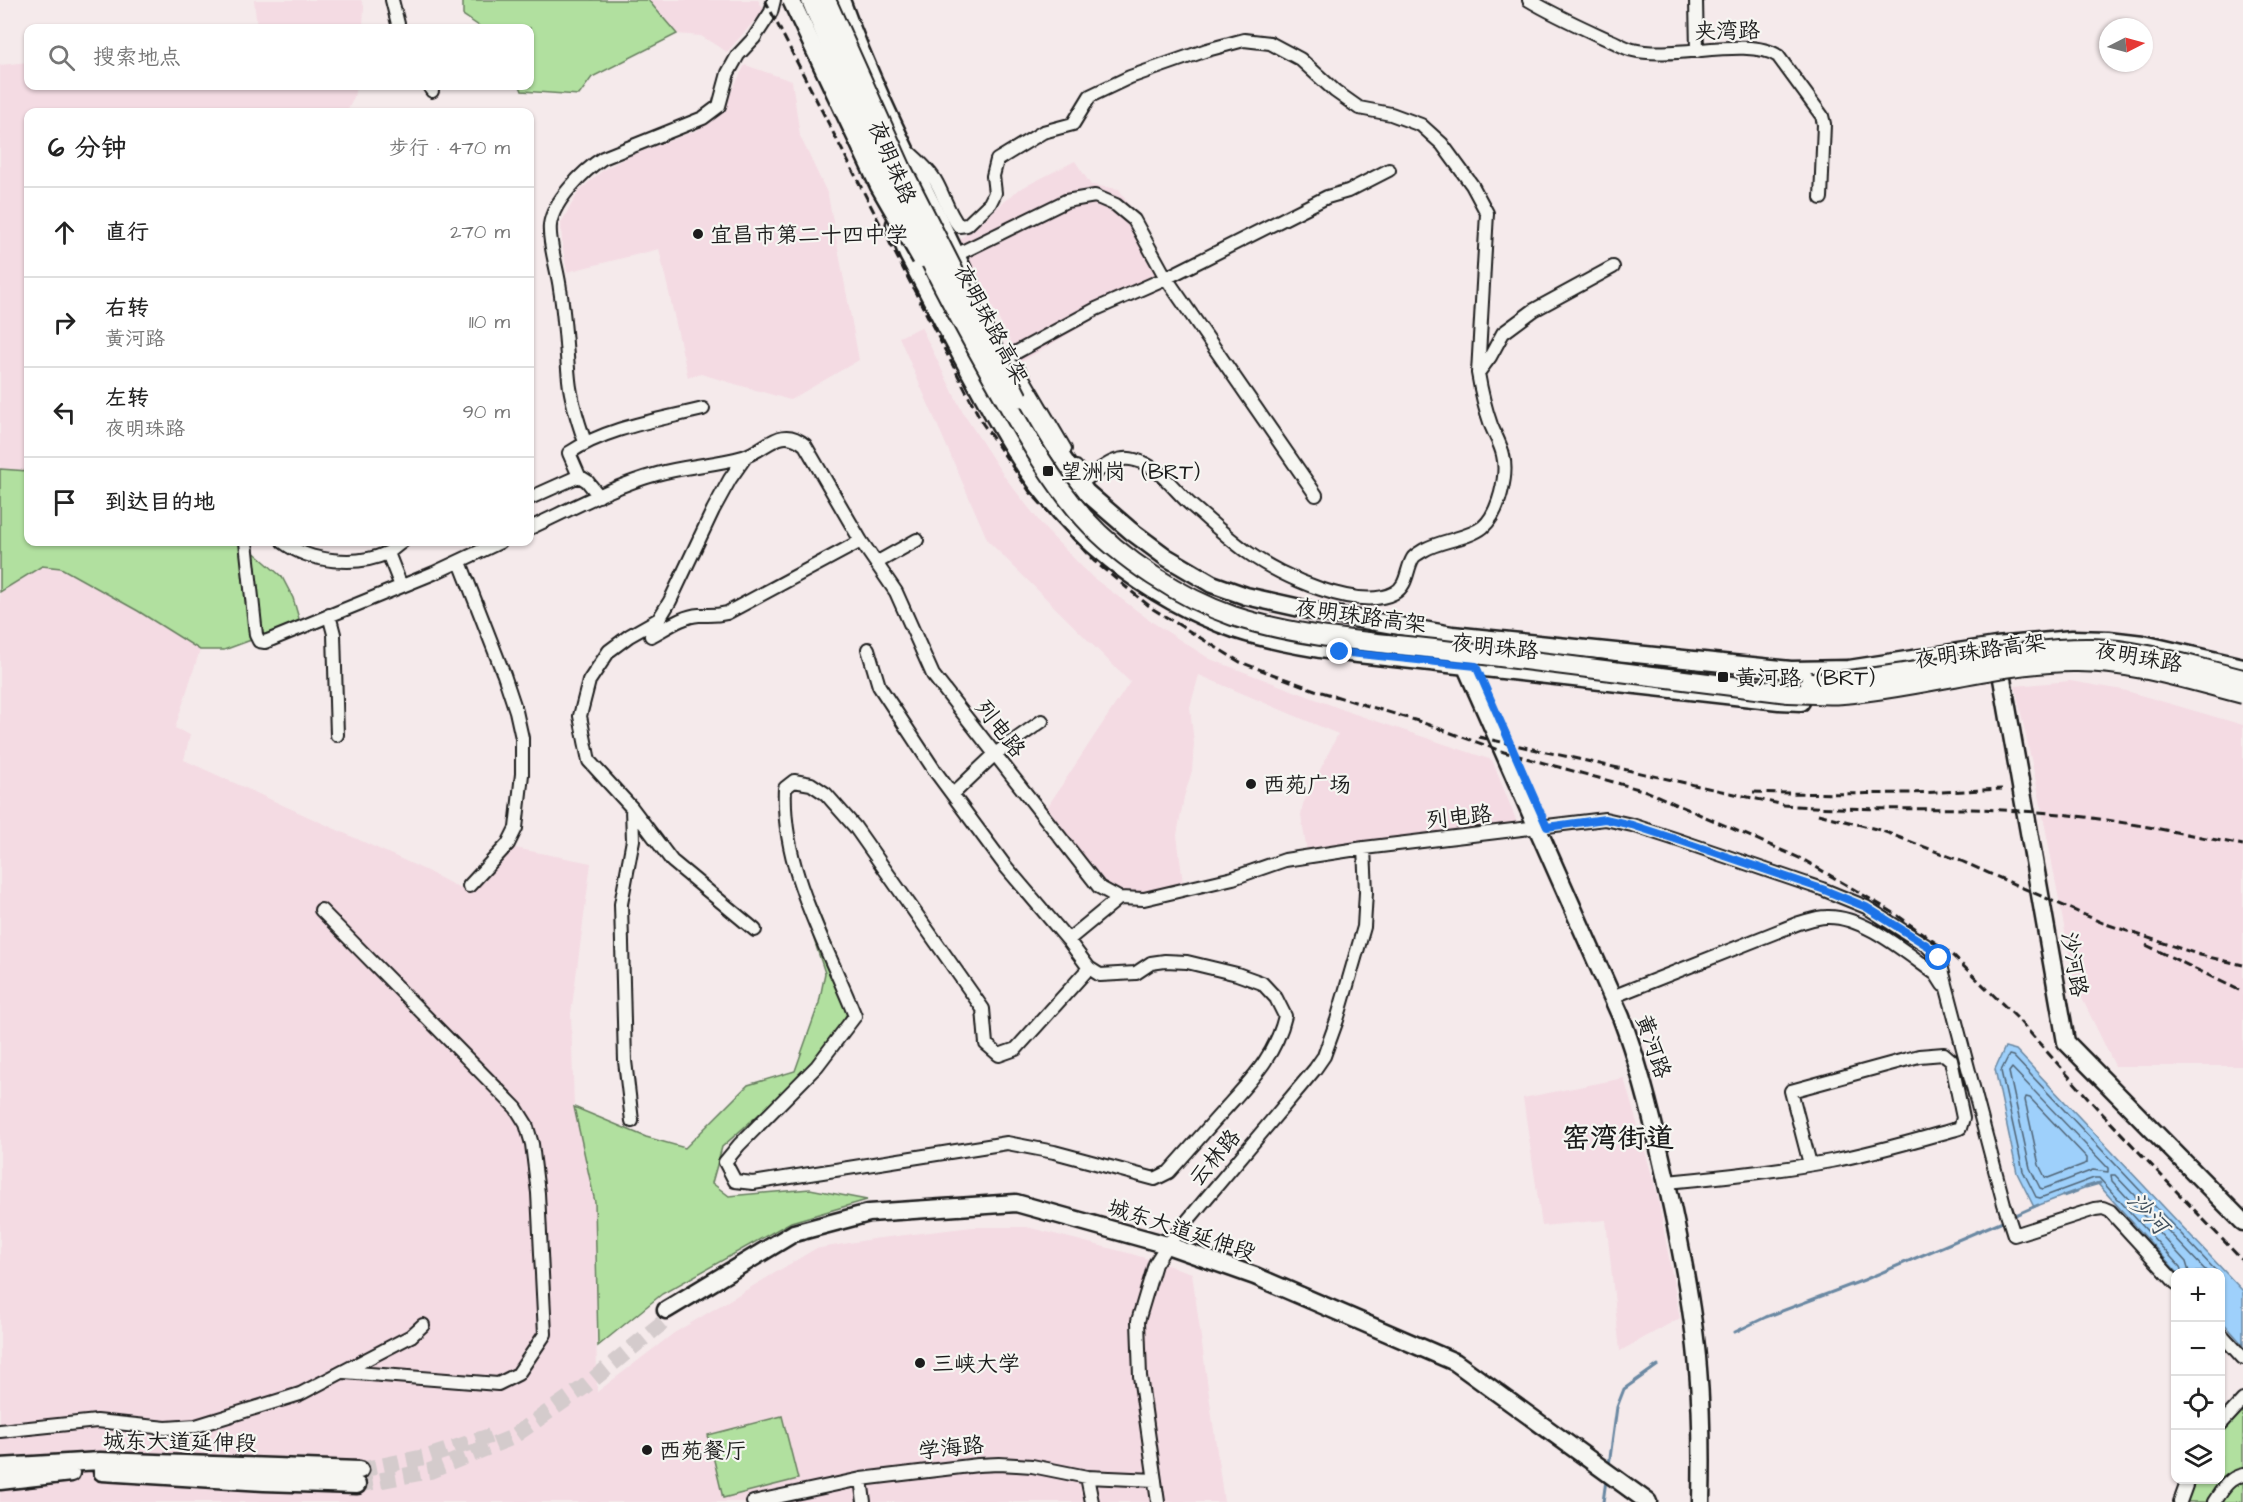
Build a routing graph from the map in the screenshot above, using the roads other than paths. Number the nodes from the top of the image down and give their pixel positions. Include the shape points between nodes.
1 (392, 0) edge
2 (774, 0) edge
3 (791, 0) edge
4 (809, 0) edge
5 (826, 0) edge
6 (840, 0) edge
7 (1529, 0) edge
8 (1696, 0) edge
9 (398, 24) edge
10 (1697, 51) junction
11 (903, 147) junction
12 (1389, 170) dead end
13 (1821, 198) dead end
14 (956, 255) junction
15 (1613, 267) dead end
16 (1166, 278) junction
17 (964, 327) junction
18 (1004, 359) junction
19 (1478, 373) junction
20 (703, 410) dead end
21 (585, 442) junction
22 (746, 456) junction
23 (579, 476) junction
24 (1316, 495) dead end
25 (534, 496) edge
26 (599, 496) junction
27 (534, 526) edge
28 (917, 540) dead end
29 (861, 541) junction
30 (246, 546) edge
31 (289, 546) edge
32 (397, 546) edge
33 (491, 546) edge
34 (388, 553) junction
35 (460, 562) junction
36 (876, 563) junction
37 (401, 586) junction
38 (329, 615) junction
39 (651, 636) dead end
40 (1457, 636) junction
41 (1996, 646) junction
42 (868, 649) dead end
43 (1470, 666) junction
44 (2243, 667) edge
45 (2002, 677) junction
46 (2243, 679) edge
47 (2243, 694) edge
48 (2243, 702) edge
49 (1042, 721) dead end
50 (337, 735) dead end
51 (995, 754) junction
52 (953, 794) junction
53 (632, 808) junction
54 (1543, 828) junction
55 (1364, 848) junction
56 (469, 886) dead end
57 (1119, 898) junction
58 (321, 910) dead end
59 (755, 930) dead end
60 (1068, 940) junction
61 (1089, 968) junction
62 (1946, 989) junction
63 (1616, 996) junction
64 (632, 1121) dead end
65 (1810, 1164) junction
66 (1671, 1182) junction
67 (2243, 1222) edge
68 (1165, 1247) junction
69 (2171, 1279) edge
70 (666, 1315) tunnel mouth
71 (423, 1325) dead end
72 (2225, 1338) edge
73 (2243, 1358) edge
74 (344, 1372) junction
75 (2243, 1400) edge
76 (2225, 1420) edge
77 (0, 1431) edge
78 (0, 1467) edge
79 (2243, 1475) edge
80 (1088, 1477) junction
81 (861, 1479) junction
82 (1155, 1480) junction
83 (0, 1481) edge
84 (2186, 1484) edge
85 (753, 1502) edge
86 (864, 1502) edge
87 (1092, 1502) edge
88 (1158, 1502) edge
89 (1635, 1502) edge
90 (1648, 1502) edge
91 (1701, 1502) edge
92 (1710, 1502) edge
93 (2180, 1502) edge
94 (2214, 1502) edge

1 - 9 street
2 - 21 street via 771,12 728,73 718,106 703,118 603,158 588,168 575,181 550,224 569,382
3 - 17 main road, bridge via 879,186
4 - 17 highway, 夜明珠路高架, bridge via 873,144
4 - 43 main road, 夜明珠路 via 823,52 908,255 1016,452 1077,530 1116,565 1155,591 1201,616 1238,630 1340,652
5 - 46 highway, 夜明珠路高架, bridge via 901,167 1040,438 1095,514 1135,549 1207,594 1315,623 1773,680 1835,681 1902,675 1985,658 2091,648 2136,652
6 - 11 main road, 夜明珠路
7 - 10 street, 夹湾路 via 1633,50
8 - 10 street
10 - 13 street, 夹湾路 via 1753,47 1778,56 1822,116
11 - 14 main road, 夜明珠路
11 - 19 street via 925,166 959,226 967,225 990,204 995,193 993,176 997,160 1043,132 1073,124 1090,96 1130,77 1207,50 1244,40 1270,43 1300,59 1335,92 1359,108 1421,125 1442,144 1472,185 1487,213
12 - 16 street
14 - 16 street via 1066,201 1095,196 1134,220
14 - 18 main road, 夜明珠路
15 - 19 street via 1534,310 1503,333
16 - 18 street via 1096,309
16 - 24 street
17 - 47 highway, 夜明珠路高架, bridge via 1042,463 1084,519 1152,575 1197,601 1234,616 1319,635 1788,693 1842,694 2015,666 2074,662 2136,667
18 - 19 street via 1019,371 1086,479 1118,460 1134,459 1156,470 1251,555 1293,578 1354,598 1395,593 1404,583 1414,557 1483,527 1492,513 1502,493 1503,455 1486,410
18 - 40 main road, 夜明珠路 via 1046,434 1086,492 1166,557 1212,584 1245,596
20 - 21 street
21 - 23 street via 569,453
22 - 26 street, 列电路 via 658,473
22 - 29 street, 列电路 via 782,437 795,437 805,445
22 - 53 street via 724,489 659,619 609,651 589,681 580,716 589,761
23 - 25 street
23 - 26 street
26 - 27 street, 列电路
28 - 36 street
29 - 36 street, 列电路
29 - 39 street via 727,613 698,615
30 - 38 street via 259,641 265,642
31 - 34 street via 338,560 353,561
32 - 34 street
33 - 35 street
34 - 37 street
35 - 37 street
35 - 56 street via 504,675 522,738 516,828 508,844
36 - 51 street, 列电路 via 896,592 933,675
37 - 38 street
38 - 50 street via 334,634
40 - 41 main road, 夜明珠路 via 1791,670 1849,669
40 - 43 main road, 黄河路
41 - 44 main road, 夜明珠路 via 2109,640
41 - 45 main road, 沙河路
42 - 52 street via 879,686
43 - 45 main road, 夜明珠路 via 1779,701 1841,702
43 - 54 main road, 黄河路
45 - 48 main road, 夜明珠路 via 2079,668 2128,672
45 - 67 main road, 沙河路 via 2066,1042
49 - 51 street
51 - 52 street
51 - 57 street, 列电路 via 1099,887
52 - 60 street via 1006,867
53 - 59 street via 672,861
53 - 64 street via 633,840 621,904
54 - 55 street, 列电路
54 - 62 street, 列电路 via 1605,819 1822,889 1866,907 1928,946 1939,958
54 - 63 main road, 黄河路
55 - 57 street, 列电路 via 1285,860 1233,878 1155,897
55 - 68 street, 云林路 via 1364,927 1324,1056
57 - 60 street
58 - 74 street via 516,1108 532,1144 538,1193 545,1335 518,1374 498,1384
60 - 61 street
61 - 61 street via 1100,975 1136,973 1151,963 1165,961 1237,974 1262,983 1285,1016 1272,1052 1259,1071 1169,1172 1155,1179 1007,1143 753,1183 735,1181 725,1162 817,1066 855,1016 816,925 787,832 785,788 795,781 811,784 826,794 855,827 983,1009 986,1044 999,1055 1016,1049
62 - 63 street via 1936,974 1870,930 1848,919 1824,917 1798,923
62 - 69 street, 列电路 via 2014,1235 2103,1208
63 - 66 main road, 黄河路
65 - 65 street via 1893,1148 1960,1128 1964,1118 1951,1060 1944,1054 1919,1056 1791,1091
65 - 66 street
66 - 91 main road, 黄河路 via 1698,1367
66 - 92 main road, 黄河路 via 1702,1326 1711,1415
68 - 70 main road, 城东大道延伸段 via 1017,1211 877,1221 794,1242
68 - 82 street, 云林路 via 1155,1264 1138,1321 1140,1376
68 - 89 main road, 城东大道延伸段 via 1260,1284 1446,1370
68 - 90 main road, 城东大道延伸段 via 1256,1276 1455,1362
71 - 74 street via 411,1336
72 - 73 street
74 - 77 street via 300,1394 196,1426 166,1428 96,1421
75 - 76 street
78 - 83 main road, 城东大道延伸段 via 100,1461 358,1477 264,1482 107,1472
79 - 94 street via 2228,1481
80 - 81 street, 学海路 via 999,1464
80 - 82 street, 学海路
80 - 87 street
81 - 85 street, 学海路
81 - 86 street
82 - 88 street, 云林路
84 - 93 street

